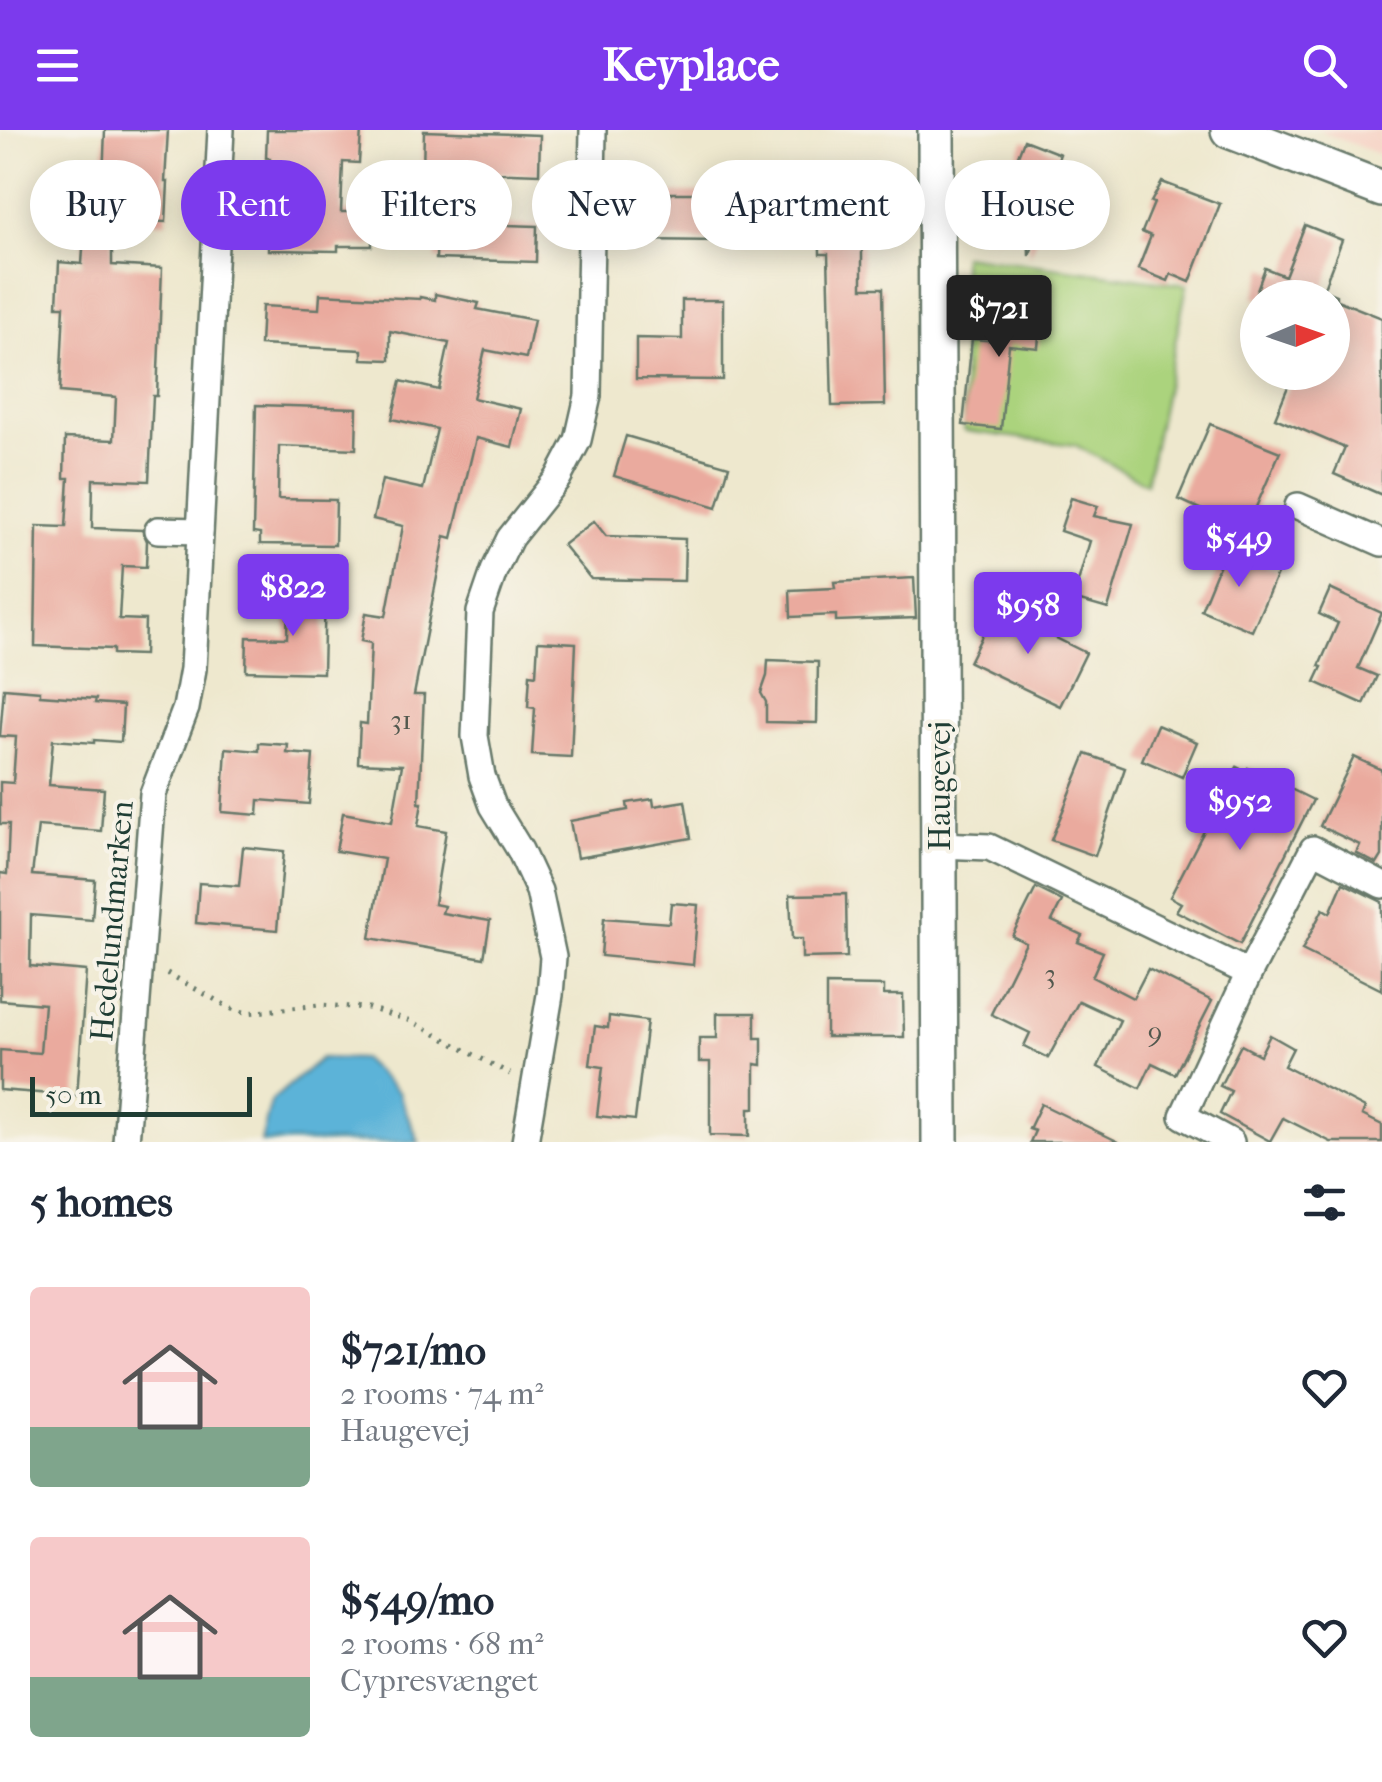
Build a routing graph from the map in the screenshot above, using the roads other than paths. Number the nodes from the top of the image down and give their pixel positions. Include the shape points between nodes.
1 (221, 130) edge
2 (592, 130) edge
3 (936, 130) edge
4 (1229, 130) edge
5 (1382, 189) edge
6 (1298, 506) dead end
7 (158, 530) dead end
8 (200, 532) junction
9 (1382, 543) edge
10 (939, 845) junction
11 (1382, 885) edge
12 (1249, 973) junction
13 (126, 1142) edge
14 (525, 1142) edge
15 (940, 1142) edge
16 (1231, 1142) edge

1 - 8 street, Hedelundmarken
2 - 14 street via 588,396 578,440 558,478 510,538 480,612 475,736 482,776 539,892 554,957
3 - 10 street, Haugevej
4 - 5 street
6 - 9 street
7 - 8 street
8 - 13 street, Hedelundmarken via 193,670 154,794
10 - 12 street via 989,847
10 - 15 street, Haugevej
11 - 12 street via 1313,849
12 - 16 street via 1183,1116

